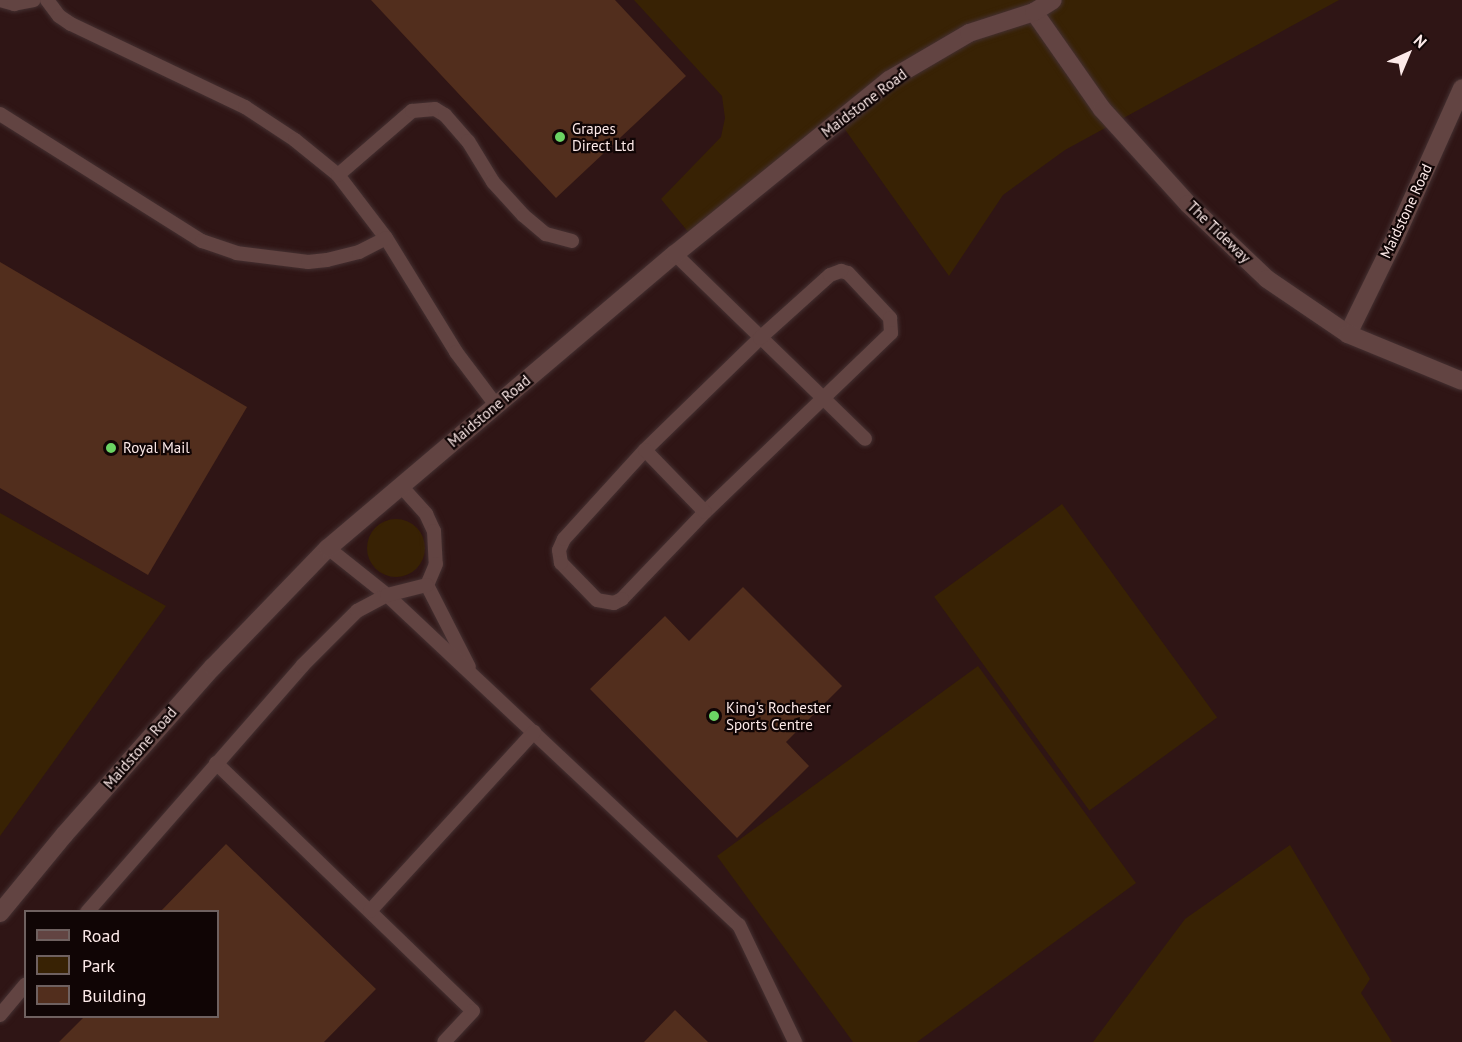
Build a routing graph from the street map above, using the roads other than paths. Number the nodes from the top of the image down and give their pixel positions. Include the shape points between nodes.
1 (0, 0) edge
2 (34, 0) edge
3 (47, 0) edge
4 (1053, 0) edge
5 (1034, 12) junction
6 (1462, 88) edge
7 (0, 114) edge
8 (338, 175) junction
9 (386, 238) junction
10 (572, 241) dead end
11 (675, 254) junction
12 (1348, 334) junction
13 (760, 338) junction
14 (1462, 381) edge
15 (822, 400) junction
16 (496, 405) junction
17 (865, 439) dead end
18 (645, 450) junction
19 (401, 486) junction
20 (705, 512) junction
21 (328, 548) junction
22 (427, 585) junction
23 (387, 595) junction
24 (475, 677) junction
25 (534, 732) junction
26 (216, 763) junction
27 (89, 910) edge
28 (370, 911) junction
29 (0, 913) edge
30 (24, 986) edge
31 (0, 1015) edge
32 (444, 1042) edge
33 (795, 1042) edge

1 - 2 lane via 14,4
3 - 8 lane via 71,24 245,107 296,140
4 - 5 main road, Maidstone Road
5 - 11 main road, Maidstone Road via 969,33 889,80
5 - 12 main road, The Tideway via 1102,109 1215,231 1267,279
6 - 12 main road, Maidstone Road
7 - 9 lane via 202,241 236,254 327,260 359,252
8 - 9 lane
8 - 10 lane via 412,111 435,109 468,141 493,182 523,215 546,234
9 - 16 lane via 456,352
11 - 13 lane
11 - 16 main road, Maidstone Road
12 - 14 main road, The Tideway
13 - 15 lane
13 - 15 lane via 830,275 848,273 890,318 891,333
13 - 18 lane
15 - 17 lane
15 - 20 lane
16 - 19 main road, Maidstone Road
18 - 20 lane
18 - 20 lane via 564,539 558,557 561,563 597,600 614,603
19 - 21 main road, Maidstone Road
19 - 22 lane via 426,514 434,531 436,564
21 - 23 lane
21 - 29 main road, Maidstone Road via 197,684
22 - 23 lane
22 - 24 lane
23 - 24 lane
23 - 26 lane via 357,611
24 - 25 lane
25 - 28 lane
25 - 33 lane via 739,925
26 - 27 lane
26 - 28 lane
28 - 32 lane via 473,1011
30 - 31 lane

